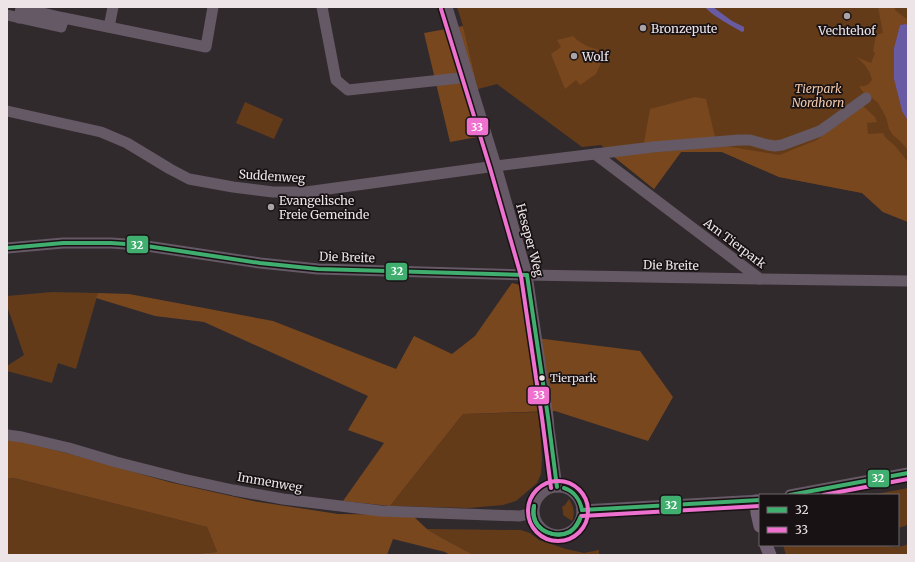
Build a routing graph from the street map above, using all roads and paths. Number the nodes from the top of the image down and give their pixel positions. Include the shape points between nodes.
1 (112, 7) edge
2 (213, 7) edge
3 (322, 7) edge
4 (447, 7) edge
5 (21, 11) edge
6 (7, 15) edge
7 (109, 27) junction
8 (469, 76) junction
9 (866, 98) dead end
10 (7, 111) edge
11 (595, 154) junction
12 (496, 166) junction
13 (7, 248) edge
14 (526, 275) junction
15 (760, 279) junction
16 (908, 281) edge
17 (7, 435) edge
18 (908, 473) edge
19 (557, 487) junction
20 (795, 494) edge
21 (758, 501) edge
22 (582, 510) junction
23 (533, 513) junction
24 (759, 522) edge

1 - 7 street
2 - 7 street via 206,47
3 - 8 street via 336,80 348,90
4 - 8 street, Heseper Weg
5 - 6 street
5 - 7 street
8 - 12 street, Heseper Weg
9 - 11 street, Suddenweg via 820,130 782,145 739,140
10 - 12 street, Suddenweg via 101,132 127,142 189,179 272,192 306,192
11 - 12 street, Suddenweg
11 - 15 street, Am Tierpark
12 - 14 street, Heseper Weg
13 - 14 street, Die Breite via 63,243 111,243 318,269
14 - 15 street, Die Breite
14 - 19 street, Heseper Weg
15 - 16 street, Am Tierpark
17 - 23 street, Immenweg via 233,490 283,499 381,511 520,516
18 - 20 street
19 - 22 street via 571,491 578,498
19 - 23 street via 540,494 534,504
21 - 22 street
21 - 24 main road
22 - 23 street via 576,527 570,532 556,535 541,529

